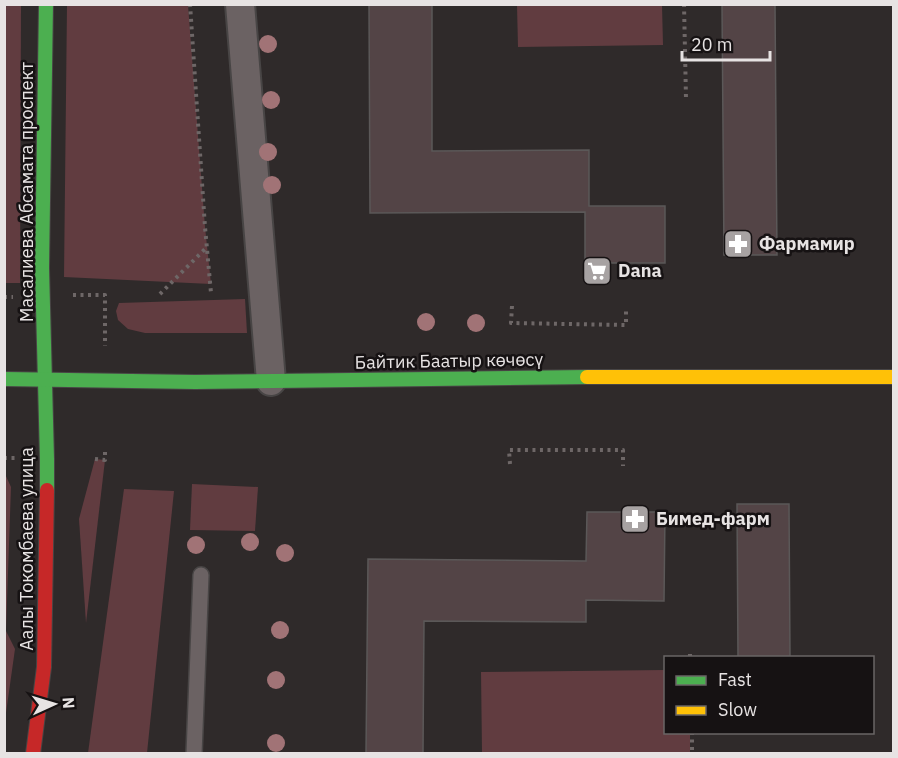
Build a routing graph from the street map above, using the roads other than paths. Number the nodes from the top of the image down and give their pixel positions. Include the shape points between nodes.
1 (45, 4) edge
2 (240, 4) edge
3 (894, 377) edge
4 (4, 379) edge
5 (45, 380) junction
6 (271, 381) junction
7 (201, 575) dead end
8 (33, 753) edge
9 (194, 753) edge

1 - 5 main road, Масалиева Абсамата проспект
2 - 6 street
3 - 6 main road, Байтик Баатыр көчөсү
4 - 5 main road, Байтик Баатыр көчөсү
5 - 6 main road, Байтик Баатыр көчөсү
5 - 8 main road, Аалы Токомбаева улица via 45,667
7 - 9 lane

